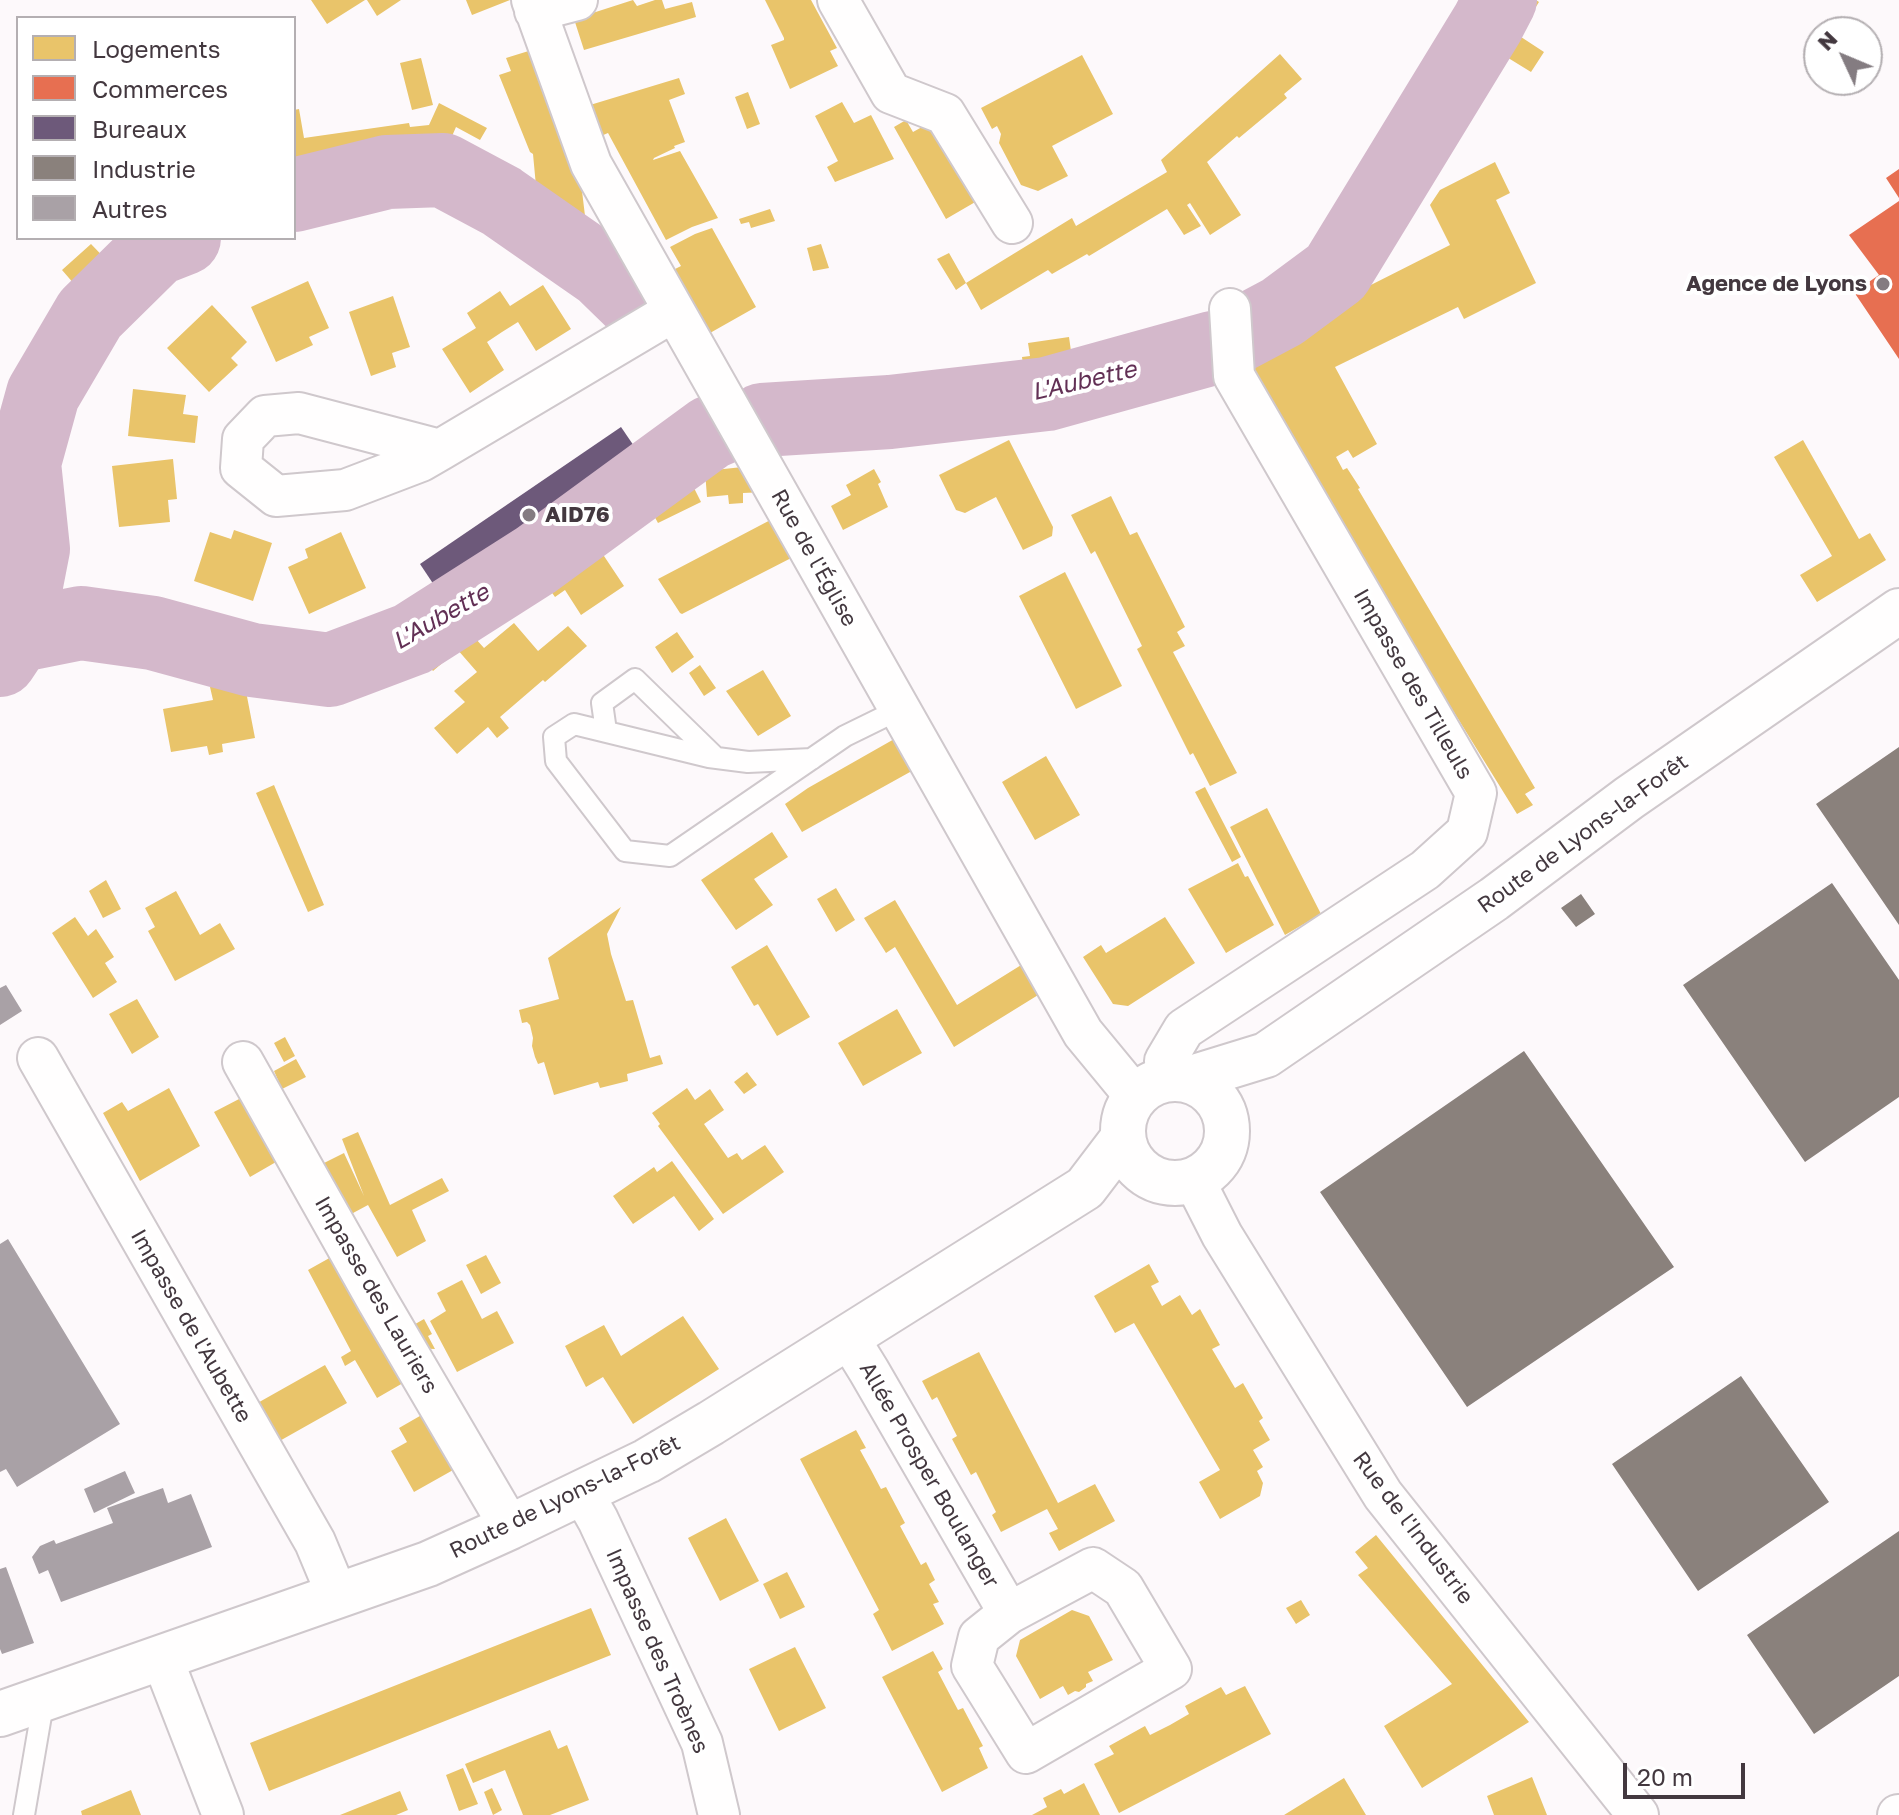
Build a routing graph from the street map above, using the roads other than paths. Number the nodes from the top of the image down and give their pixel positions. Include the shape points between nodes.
1 (577, 0) edge
2 (838, 0) edge
3 (533, 5) edge
4 (1012, 223) dead end
5 (1230, 309) dead end
6 (674, 311) junction
7 (440, 450) dead end
8 (1899, 611) edge
9 (900, 709) junction
10 (606, 731) junction
11 (715, 757) junction
12 (812, 759) junction
13 (1266, 1055) junction
14 (38, 1058) dead end
15 (243, 1062) dead end
16 (1164, 1085) junction
17 (1226, 1117) junction
18 (1132, 1154) junction
19 (1194, 1180) junction
20 (848, 1337) junction
21 (582, 1492) junction
22 (510, 1527) junction
23 (338, 1597) junction
24 (1009, 1613) junction
25 (162, 1658) junction
26 (44, 1698) junction
27 (0, 1714) edge
28 (24, 1815) edge
29 (223, 1815) edge
30 (719, 1815) edge
31 (1638, 1815) edge

1 - 3 street
2 - 4 street via 891,93 945,114
3 - 6 street, Rue de l'Église via 591,164
5 - 16 street, Impasse des Tilleuls via 1234,376 1476,793 1467,832 1425,870 1184,1029 1165,1061
6 - 7 street
6 - 9 street, Rue de l'Église
8 - 13 main road, Route de Lyons-la-Forêt
9 - 12 lane
9 - 16 street, Rue de l'Église via 1083,1033
10 - 11 lane
10 - 11 lane via 602,703 635,679
10 - 12 lane via 574,724 554,737 556,761 625,851 670,856
11 - 12 lane via 748,762
13 - 16 main road, Route de Lyons-la-Forêt
13 - 17 main road, Route de Lyons-la-Forêt
14 - 23 street, Impasse de l'Aubette via 315,1542
15 - 22 street, Impasse des Lauriers
16 - 17 main road via 1205,1088
16 - 18 main road via 1127,1109 1123,1124
17 - 19 main road via 1222,1155
18 - 19 main road via 1152,1178 1166,1183
18 - 20 main road, Route de Lyons-la-Forêt via 1116,1181 1085,1188
19 - 31 street, Rue de l'Industrie via 1222,1235 1383,1495
20 - 21 main road, Route de Lyons-la-Forêt via 647,1461
20 - 24 street, Allée Prosper Boulanger
21 - 22 main road, Route de Lyons-la-Forêt
21 - 30 street, Impasse des Troènes via 702,1743
22 - 23 main road, Route de Lyons-la-Forêt
23 - 25 main road, Route de Lyons-la-Forêt
24 - 24 street, Allée Prosper Boulanger via 979,1637 972,1666 1026,1753 1171,1669 1123,1588 1093,1568
25 - 26 main road, Route de Lyons-la-Forêt
25 - 29 street
26 - 27 main road, Route de Lyons-la-Forêt
26 - 28 lane

